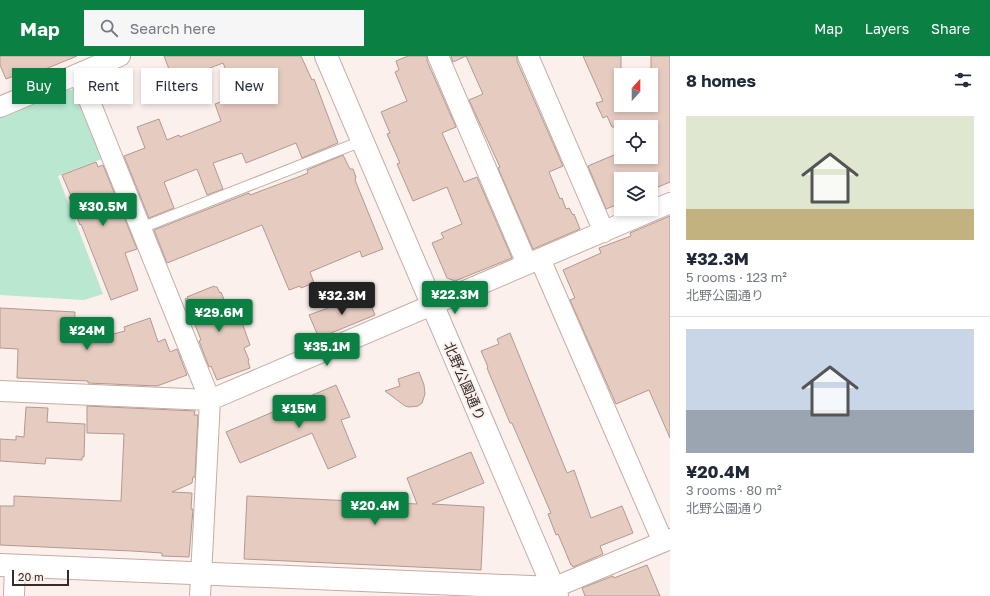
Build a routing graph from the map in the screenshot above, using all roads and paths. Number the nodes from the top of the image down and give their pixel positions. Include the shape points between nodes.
1 (120, 56) edge
2 (326, 56) edge
3 (438, 56) edge
4 (528, 56) edge
5 (93, 68) edge
6 (74, 76) edge
7 (91, 104) edge
8 (0, 107) edge
9 (362, 141) junction
10 (670, 203) edge
11 (141, 228) junction
12 (604, 232) junction
13 (533, 262) junction
14 (432, 304) junction
15 (0, 391) edge
16 (210, 400) junction
17 (666, 541) edge
18 (7, 565) edge
19 (201, 574) junction
20 (555, 592) edge
21 (14, 596) edge
22 (200, 596) edge

1 - 5 street
2 - 9 street, 北野公園通り
3 - 13 street
4 - 12 street
6 - 8 street
7 - 11 street
9 - 11 lane
9 - 14 street, 北野公園通り
10 - 12 street
11 - 16 street
12 - 13 street
13 - 14 street
13 - 17 street
14 - 16 street
14 - 20 street, 北野公園通り
15 - 16 street
16 - 19 street
17 - 20 street
18 - 19 street
18 - 21 street
19 - 20 street
19 - 22 street

